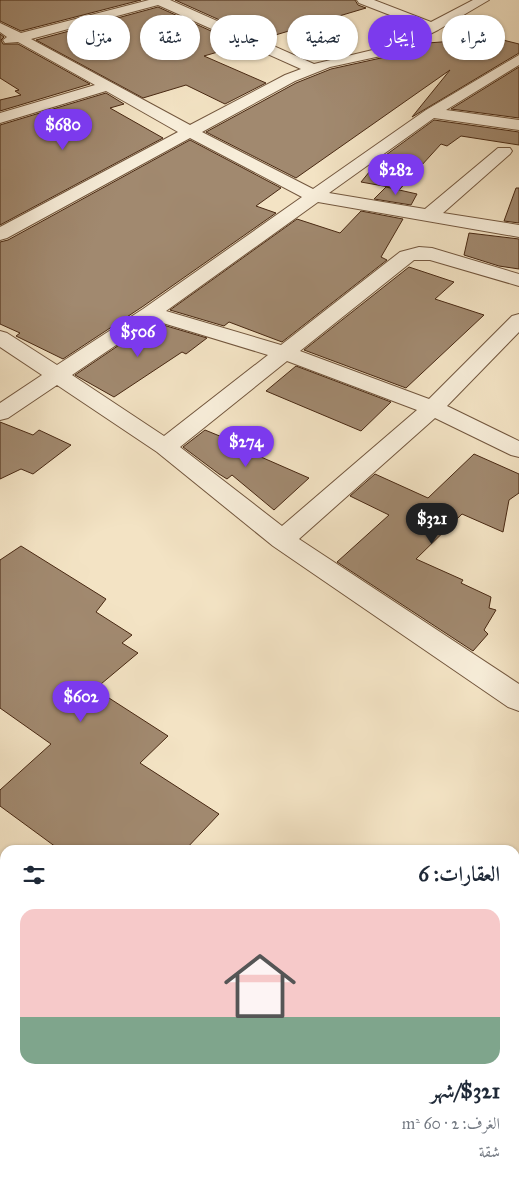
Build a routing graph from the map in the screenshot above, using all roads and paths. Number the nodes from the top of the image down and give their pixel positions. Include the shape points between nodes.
1 (117, 0) edge
2 (159, 0) edge
3 (363, 0) edge
4 (483, 0) edge
5 (134, 8) junction
6 (151, 15) edge
7 (210, 23) edge
8 (0, 27) edge
9 (433, 27) junction
10 (20, 38) junction
11 (0, 43) edge
12 (277, 52) edge
13 (519, 59) edge
14 (312, 68) junction
15 (272, 69) dead end
16 (290, 78) junction
17 (109, 86) junction
18 (431, 113) junction
19 (0, 118) edge
20 (519, 125) edge
21 (191, 132) junction
22 (504, 152) dead end
23 (314, 196) junction
24 (429, 215) junction
25 (519, 231) edge
26 (0, 234) edge
27 (519, 280) edge
28 (150, 313) junction
29 (519, 320) edge
30 (0, 337) edge
31 (284, 353) junction
32 (59, 375) junction
33 (433, 408) junction
34 (0, 413) edge
35 (165, 447) junction
36 (519, 450) edge
37 (282, 540) junction
38 (519, 699) edge

1 - 5 street
2 - 5 street
2 - 7 street
3 - 9 street
4 - 9 street
5 - 6 street
5 - 10 street
8 - 10 street
9 - 14 street via 385,51
10 - 11 street
10 - 17 street
12 - 14 street
13 - 18 street
14 - 16 street
15 - 16 street
16 - 21 street
17 - 19 street
17 - 21 street
18 - 20 street
18 - 23 street
21 - 23 street
21 - 26 street
22 - 24 street
23 - 24 street
23 - 28 street
24 - 25 street
27 - 31 street via 432,254 412,254
28 - 31 street
28 - 32 street
29 - 33 street
30 - 32 street
31 - 33 street
31 - 35 street
32 - 34 street
32 - 35 street
33 - 36 street
33 - 37 street
35 - 37 street
37 - 38 street

